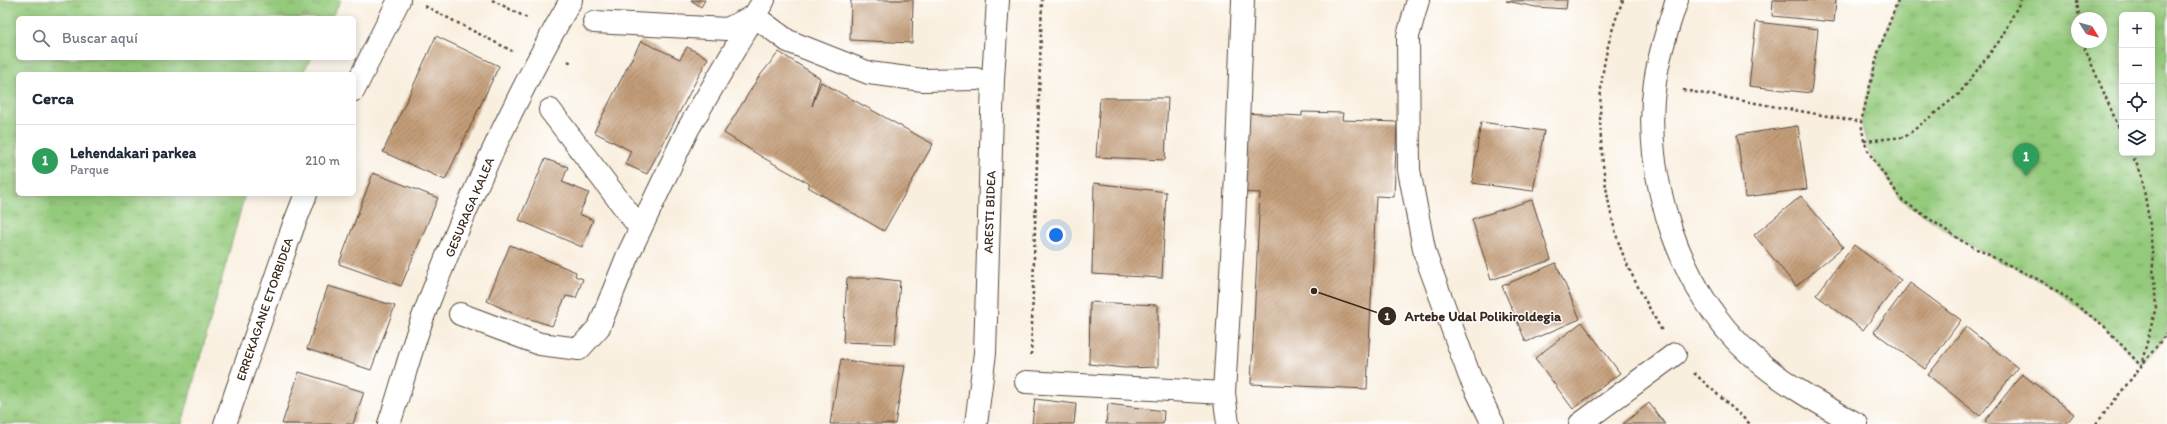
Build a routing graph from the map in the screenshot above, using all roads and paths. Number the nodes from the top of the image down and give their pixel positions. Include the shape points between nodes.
1 (399, 0) edge
2 (492, 0) edge
3 (571, 0) edge
4 (998, 0) edge
5 (1042, 0) edge
6 (1243, 0) edge
7 (1418, 0) edge
8 (1623, 0) edge
9 (1677, 0) edge
10 (1898, 0) edge
11 (2021, 0) edge
12 (2077, 0) edge
13 (421, 4) dead end
14 (759, 8) edge
15 (2078, 12) edge
16 (531, 20) dead end
17 (594, 22) dead end
18 (2085, 48) edge
19 (513, 52) dead end
20 (976, 80) dead end
21 (356, 86) edge
22 (1676, 89) dead end
23 (550, 110) dead end
24 (1861, 122) junction
25 (2119, 129) edge
26 (1864, 142) junction
27 (2132, 156) edge
28 (305, 196) edge
29 (640, 228) junction
30 (460, 314) dead end
31 (2167, 333) edge
32 (1675, 354) junction
33 (2141, 366) junction
34 (1026, 382) joint
35 (1224, 393) junction
36 (225, 424) edge
37 (390, 424) edge
38 (976, 424) edge
39 (1228, 424) edge
40 (1493, 424) edge
41 (1580, 424) edge
42 (1750, 424) edge
43 (1857, 424) edge
44 (2096, 424) edge

1 - 21 street
2 - 16 path
3 - 37 street, GESURAGA KALEA via 544,48 474,191 423,319
4 - 38 street, ARESTI BIDEA via 993,79 985,353
5 - 34 path via 1031,354
6 - 35 street
7 - 40 street via 1408,36 1409,170 1425,254 1470,377
8 - 32 path via 1617,14 1602,79 1601,142 1606,185 1622,251 1640,292
9 - 43 street via 1654,83 1652,139 1671,230 1689,276 1715,318 1750,355 1808,397
10 - 24 path via 1878,52
11 - 26 path via 2000,40 1959,94 1905,137
12 - 15 path
13 - 19 path
14 - 17 street via 727,29
14 - 20 street via 788,41 869,73 922,80
14 - 29 street via 688,128
18 - 25 path
22 - 24 path
23 - 29 street
24 - 26 path
26 - 33 path via 1902,200 1965,243 2049,285 2104,326
27 - 33 path via 2141,173 2150,225 2156,307
28 - 36 street, ERREKAGANE ETORBIDEA
29 - 30 street via 599,327 579,349 540,344
31 - 33 path
32 - 41 street
32 - 42 path via 1715,395
33 - 44 path
34 - 35 street
35 - 39 street

